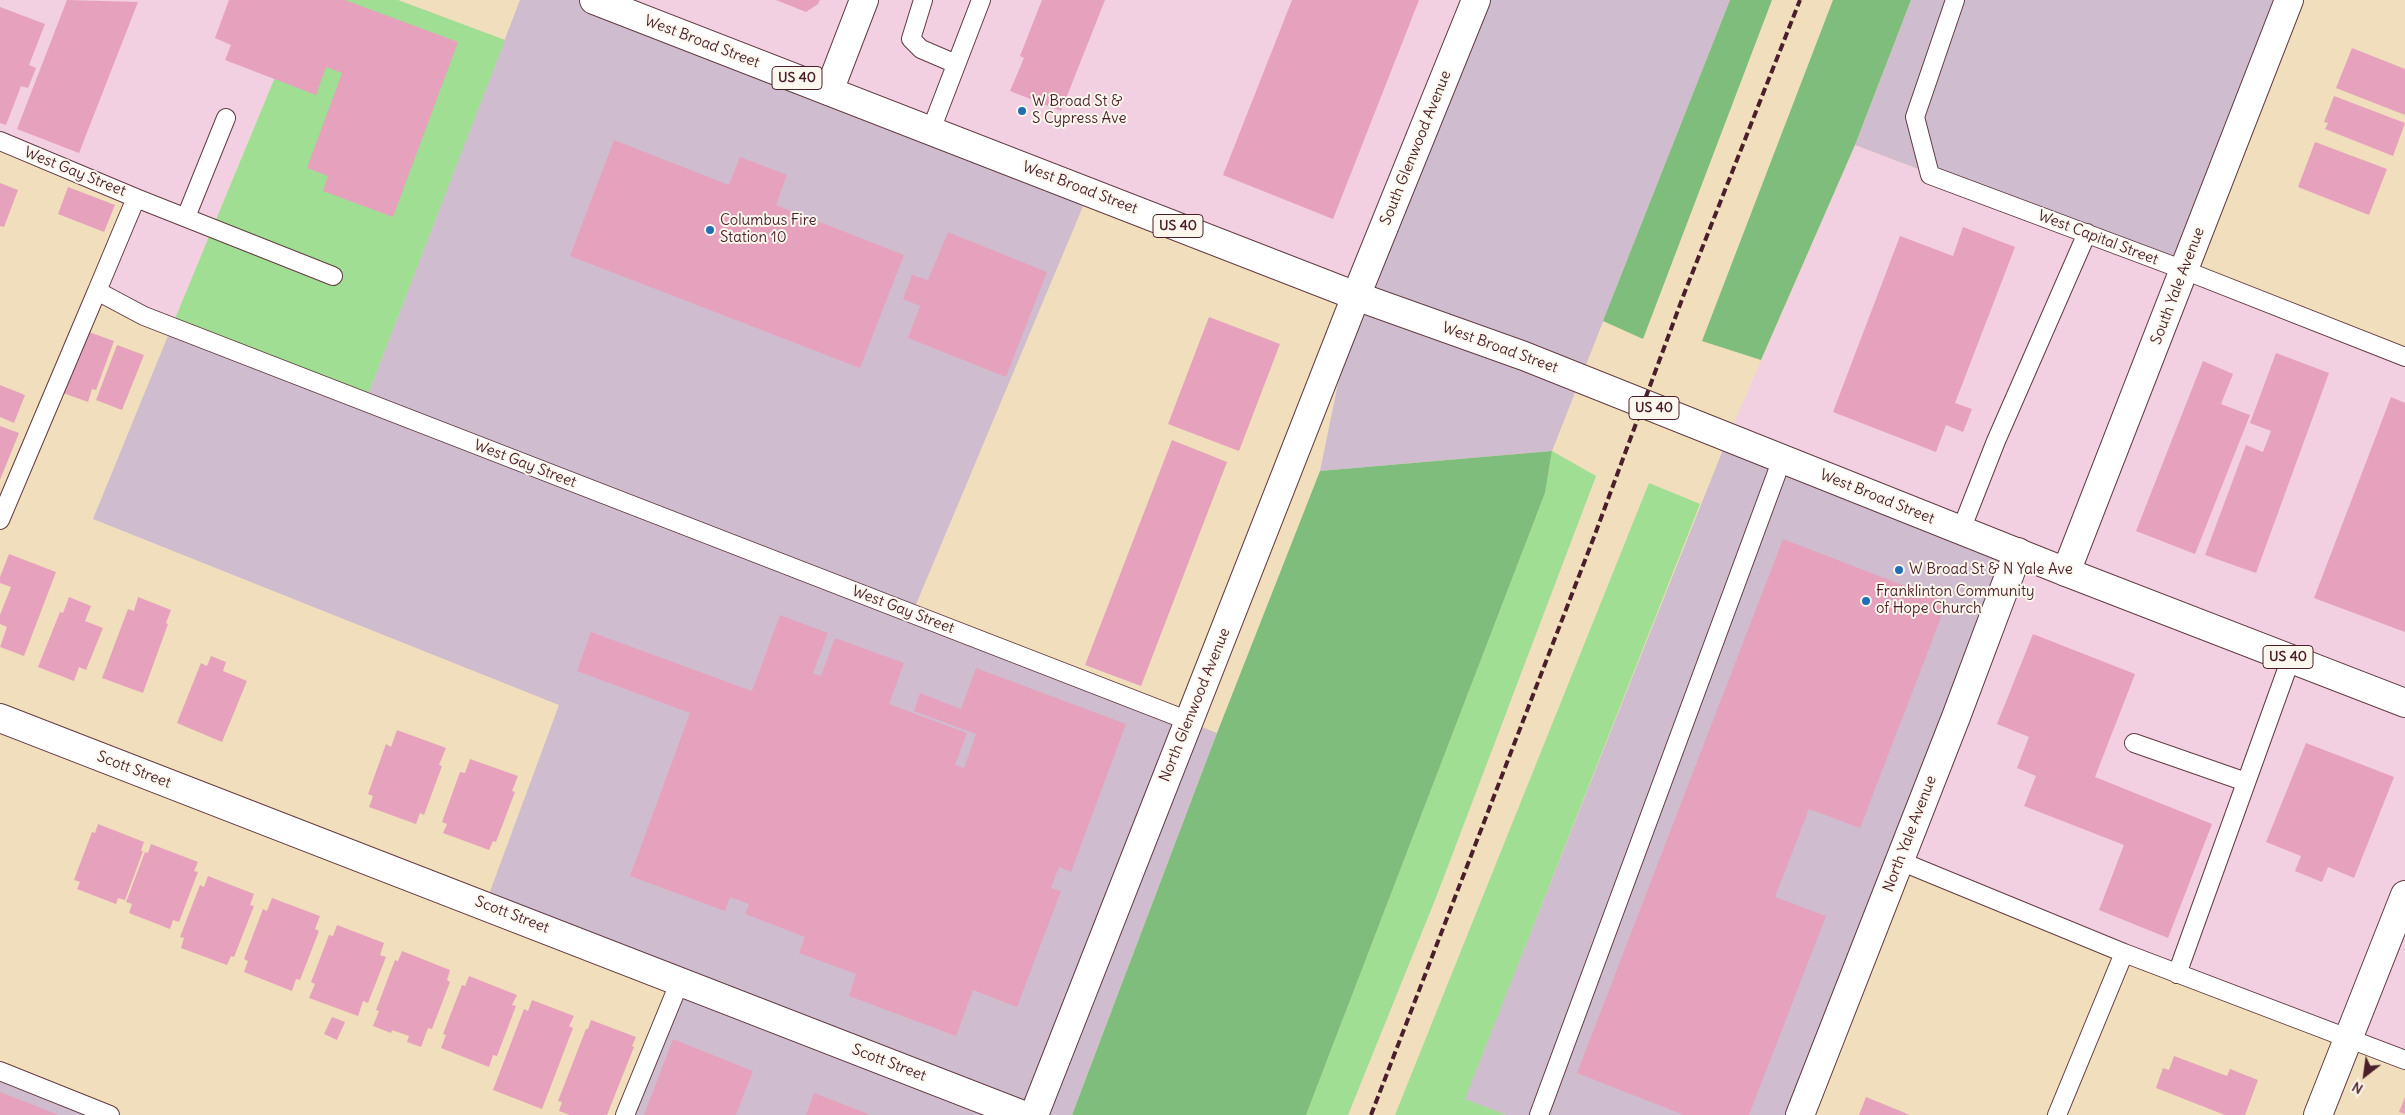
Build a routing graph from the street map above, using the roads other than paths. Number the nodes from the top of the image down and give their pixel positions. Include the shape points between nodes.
1 (594, 0) edge
2 (864, 0) edge
3 (923, 0) edge
4 (981, 0) edge
5 (1476, 0) edge
6 (1955, 0) edge
7 (2289, 0) edge
8 (956, 64) junction
9 (829, 91) junction
10 (226, 118) dead end
11 (931, 130) junction
12 (0, 141) edge
13 (136, 198) junction
14 (186, 217) junction
15 (2087, 233) junction
16 (2184, 270) junction
17 (333, 276) dead end
18 (97, 290) junction
19 (1356, 296) junction
20 (2405, 357) edge
21 (1782, 459) junction
22 (0, 520) edge
23 (1961, 530) junction
24 (2018, 552) junction
25 (2066, 572) junction
26 (2291, 658) junction
27 (2405, 702) edge
28 (0, 718) edge
29 (1189, 721) junction
30 (2134, 743) dead end
31 (2246, 782) junction
32 (1900, 861) junction
33 (2405, 895) edge
34 (2124, 953) junction
35 (2177, 974) junction
36 (680, 981) junction
37 (2349, 1038) junction
38 (2405, 1060) edge
39 (0, 1071) edge
40 (110, 1115) edge
41 (625, 1115) edge
42 (1023, 1115) edge
43 (1034, 1115) edge
44 (1539, 1115) edge
45 (1800, 1115) edge
46 (2057, 1115) edge
47 (2318, 1115) edge

1 - 9 street, West Broad Street / US 40
2 - 9 street
3 - 8 lane via 912,38 920,49
4 - 8 lane
5 - 19 street, South Glenwood Avenue
6 - 15 lane, West Capital Street via 1915,117 1930,175
7 - 16 street, South Yale Avenue
8 - 11 lane
9 - 11 street, West Broad Street / US 40
10 - 14 lane
11 - 19 street, West Broad Street / US 40
12 - 13 lane, West Gay Street
13 - 14 lane
13 - 18 lane, West Gay Street
14 - 17 lane
15 - 16 lane, West Capital Street
15 - 23 lane via 1996,440
16 - 20 lane, West Capital Street
16 - 25 street, South Yale Avenue
18 - 22 lane
18 - 29 lane, West Gay Street via 144,316
19 - 21 street, West Broad Street / US 40 via 1524,356
19 - 29 street, North Glenwood Avenue
21 - 23 street, West Broad Street / US 40
21 - 44 lane
23 - 24 street, West Broad Street / US 40
24 - 25 street, West Broad Street / US 40
24 - 32 street, North Yale Avenue
25 - 26 street, West Broad Street / US 40
26 - 27 street, West Broad Street / US 40
26 - 31 lane
28 - 36 street, Scott Street
29 - 43 street, North Glenwood Avenue
30 - 31 lane
31 - 35 lane
32 - 34 lane
32 - 45 street, North Yale Avenue
33 - 37 street
34 - 35 lane
34 - 46 lane
35 - 37 lane
36 - 41 lane
36 - 42 street, Scott Street
37 - 38 lane
37 - 47 street
39 - 40 lane

